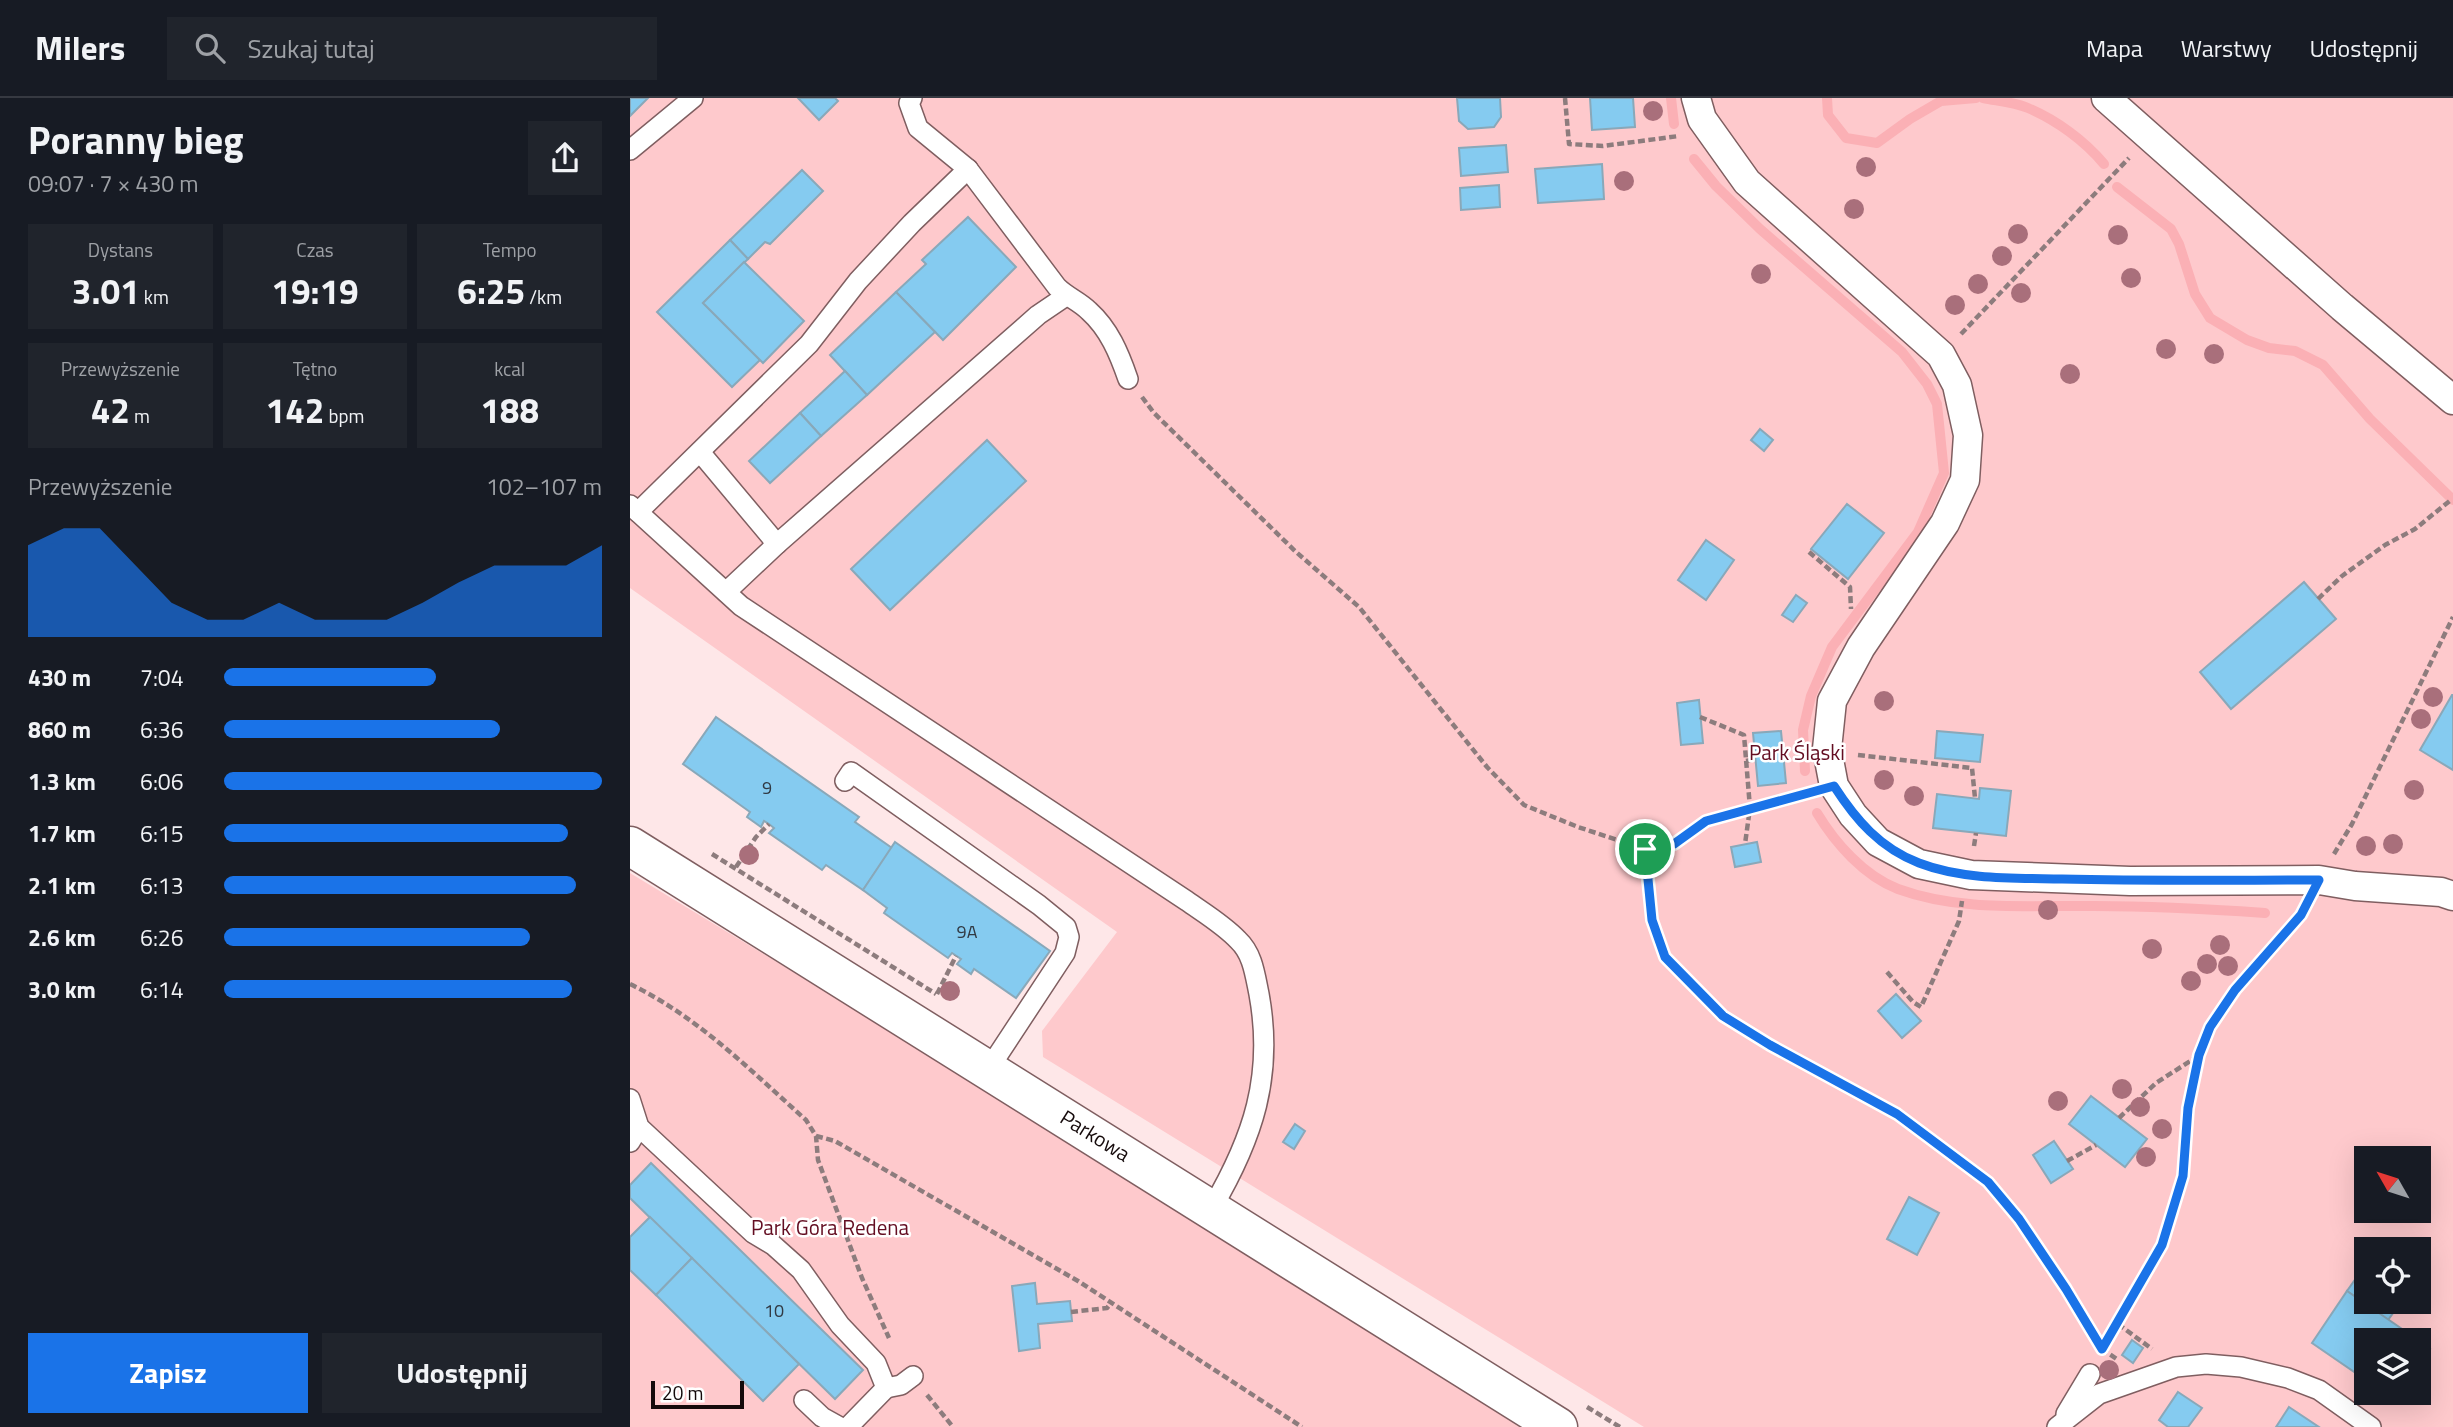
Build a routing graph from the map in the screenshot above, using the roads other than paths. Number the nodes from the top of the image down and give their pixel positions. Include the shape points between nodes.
1 (693, 98) edge
2 (912, 98) edge
3 (2106, 98) edge
4 (1699, 108) edge
5 (630, 150) edge
6 (968, 169) junction
7 (1066, 296) junction
8 (1128, 379) road end
9 (2453, 400) edge
10 (700, 452) junction
11 (634, 509) edge
12 (777, 544) junction
13 (726, 592) junction
14 (845, 781) dead end
15 (630, 846) edge
16 (2453, 896) edge
17 (988, 1070) junction
18 (630, 1099) edge
19 (635, 1134) edge
20 (1212, 1208) junction
21 (2090, 1374) road end
22 (913, 1376) road end
23 (886, 1388) junction
24 (804, 1400) dead end
25 (2060, 1424) edge
26 (840, 1427) edge
27 (848, 1427) edge
28 (1558, 1427) edge
29 (2371, 1427) edge

1 - 5 lane
2 - 6 lane via 909,103 918,128
3 - 9 street
4 - 16 street via 1747,182 1941,355 1957,385 1968,435 1965,480 1945,523 1846,670 1832,701 1828,749 1834,786 1853,816 1878,842 1920,864 1970,875 2130,881 2319,880
6 - 7 lane
6 - 10 lane via 858,281 809,344
7 - 8 lane via 1088,309 1106,330
7 - 12 lane via 1038,315
10 - 11 lane
10 - 12 lane
11 - 13 lane
12 - 13 lane
13 - 20 lane via 1240,941 1253,964 1264,1024 1263,1074 1254,1124
14 - 17 lane via 851,772 1017,897 1066,927 1069,937 1060,965
15 - 17 street, Parkowa
17 - 20 street, Parkowa
18 - 19 lane
19 - 23 lane via 801,1270 840,1325 876,1363
20 - 28 street, Parkowa
21 - 25 lane
22 - 23 lane
23 - 27 lane
24 - 26 lane
25 - 29 lane via 2099,1394 2176,1367 2207,1364 2288,1378 2319,1390

